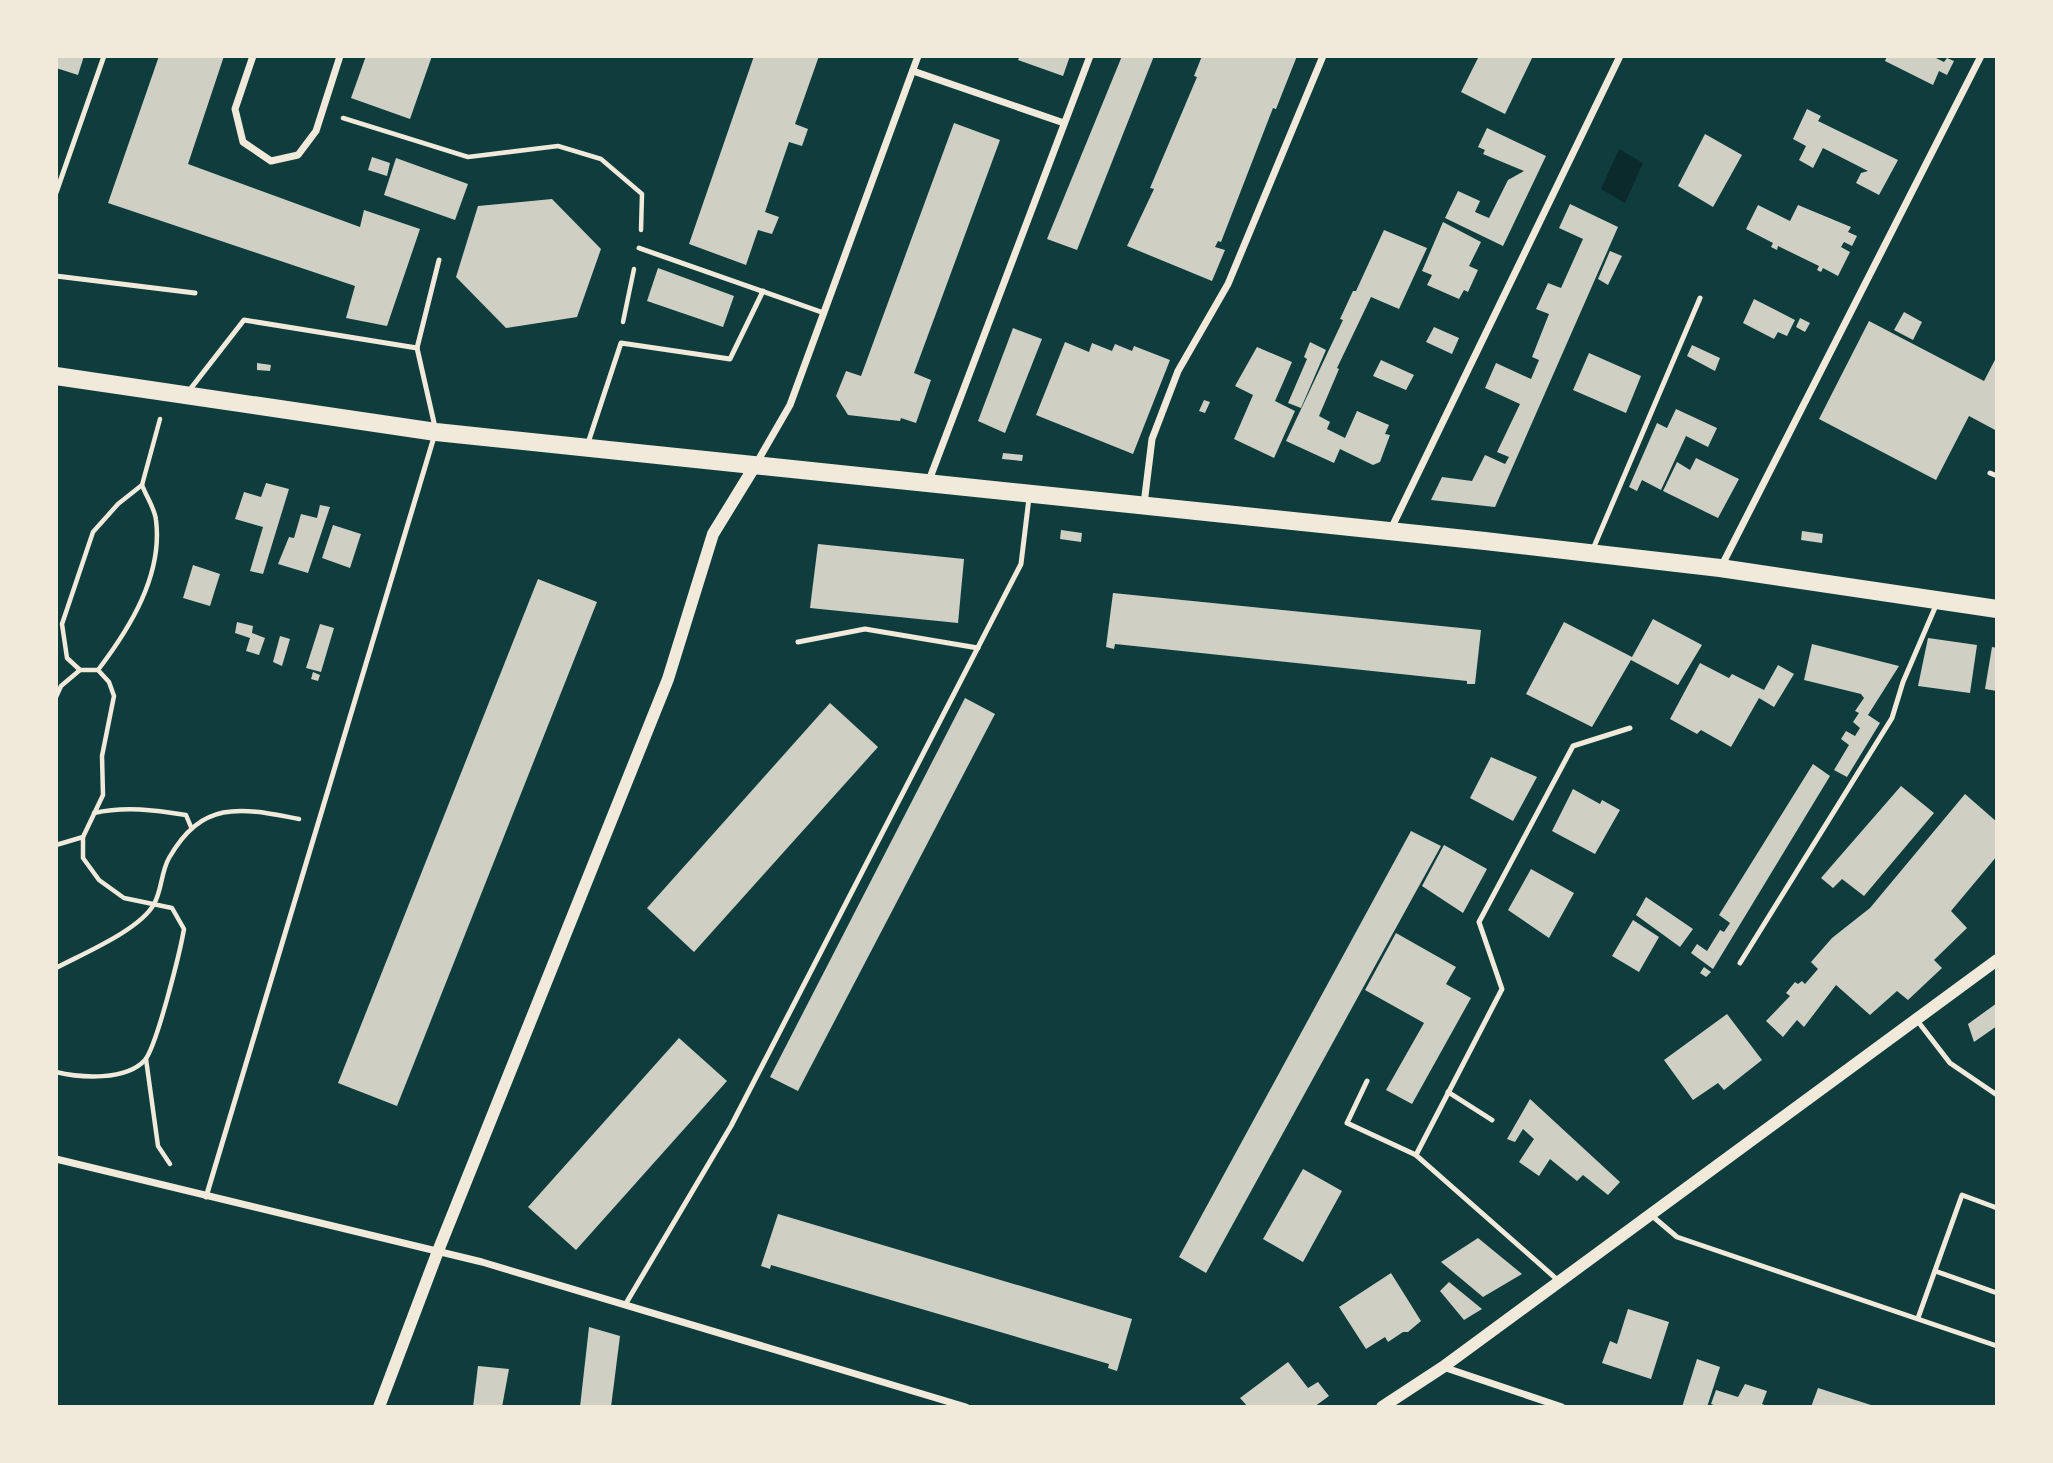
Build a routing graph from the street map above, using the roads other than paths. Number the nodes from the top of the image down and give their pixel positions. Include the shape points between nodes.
1 (104, 56) edge
2 (253, 56) edge
3 (340, 56) edge
4 (918, 56) edge
5 (1090, 56) edge
6 (1323, 56) edge
7 (1620, 56) edge
8 (1981, 56) edge
9 (913, 71) junction
10 (1064, 123) junction
11 (56, 193) edge
12 (639, 248) road end
13 (439, 260) dead end
14 (56, 276) edge
15 (763, 291) junction
16 (195, 293) dead end
17 (1700, 298) dead end
18 (824, 313) junction
19 (417, 348) junction
20 (56, 376) edge
21 (186, 394) junction
22 (436, 432) junction
23 (587, 446) junction
24 (756, 464) junction
25 (1990, 472) dead end
26 (1997, 476) edge
27 (928, 484) junction
28 (1030, 494) junction
29 (1144, 506) junction
30 (1390, 531) junction
31 (1591, 553) junction
32 (1720, 568) junction
33 (1938, 600) junction
34 (1997, 609) edge
35 (798, 642) dead end
36 (978, 648) junction
37 (1630, 728) dead end
38 (1997, 960) edge
39 (1740, 963) dead end
40 (1916, 1019) junction
41 (1367, 1081) dead end
42 (1448, 1092) junction
43 (1997, 1095) edge
44 (1492, 1120) dead end
45 (1416, 1155) junction
46 (56, 1159) edge
47 (206, 1197) junction
48 (1997, 1208) edge
49 (1651, 1215) junction
50 (438, 1251) junction
51 (1935, 1271) junction
52 (1560, 1282) junction
53 (1997, 1293) edge
54 (625, 1305) junction
55 (1918, 1318) junction
56 (1997, 1346) edge
57 (1443, 1367) junction
58 (379, 1407) edge
59 (966, 1407) edge
60 (1382, 1407) edge
61 (1562, 1407) edge

1 - 11 lane
2 - 3 street via 235,109 243,142 271,161 298,155 316,131
4 - 9 street
5 - 10 street
6 - 29 street via 1228,284 1178,371 1152,439
7 - 30 street
8 - 32 street
9 - 10 street
9 - 18 street
10 - 27 street
12 - 15 lane
13 - 19 lane
14 - 16 lane
15 - 18 lane
15 - 23 lane via 730,359 621,343
17 - 31 lane
18 - 24 street via 790,405
19 - 21 lane via 244,320
19 - 22 lane
20 - 21 main road
21 - 22 main road
22 - 23 main road
22 - 47 lane
23 - 24 main road
24 - 27 main road
24 - 50 street via 713,534 668,679
25 - 26 lane
27 - 28 main road
28 - 29 main road
28 - 36 lane via 1021,564
29 - 30 main road
30 - 31 main road
31 - 32 main road
32 - 33 main road
33 - 34 main road
33 - 39 lane via 1892,718
35 - 36 lane via 865,629
36 - 54 lane via 730,1126
37 - 42 lane via 1573,746 1479,922 1502,989
38 - 40 street
40 - 43 lane via 1950,1063
40 - 49 street
41 - 45 lane via 1347,1123
42 - 44 lane
42 - 45 lane
45 - 52 lane
46 - 47 street
47 - 50 street
48 - 51 lane via 1962,1195
49 - 52 street
49 - 55 lane via 1677,1237
50 - 54 street
50 - 58 street
51 - 53 lane
51 - 55 lane
52 - 57 street
54 - 59 street
55 - 56 lane
57 - 60 street
57 - 61 street

